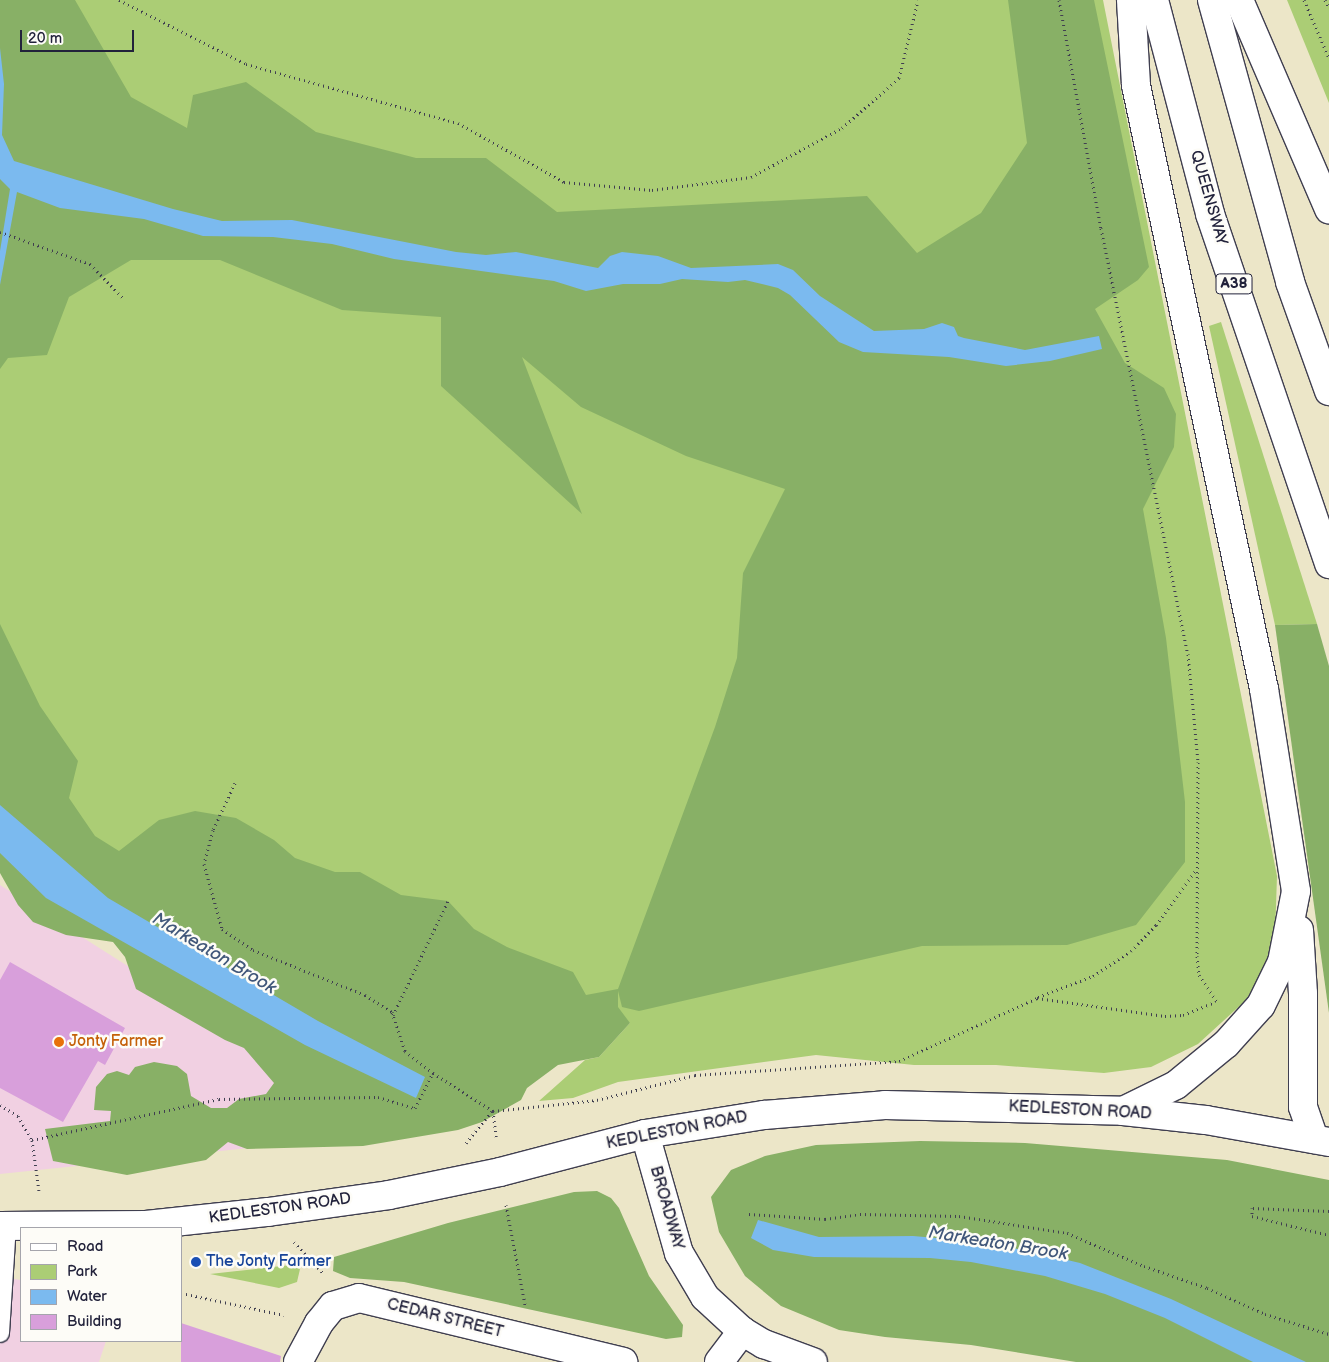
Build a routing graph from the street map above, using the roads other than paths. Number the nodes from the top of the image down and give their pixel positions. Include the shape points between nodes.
1 (1131, 0) edge
2 (1154, 0) edge
3 (1212, 0) edge
4 (1239, 0) edge
5 (1329, 209) edge
6 (1329, 391) edge
7 (1329, 564) edge
8 (1296, 891) junction
9 (1123, 1111) junction
10 (645, 1134) junction
11 (1321, 1141) edge
12 (3, 1226) edge
13 (742, 1331) junction
14 (0, 1333) edge
15 (298, 1362) edge
16 (623, 1362) edge
17 (718, 1362) edge
18 (813, 1362) edge

1 - 8 main road via 1136,85 1264,689
2 - 7 main road, QUEENSWAY / A38 via 1210,214
3 - 6 main road via 1290,282
4 - 5 main road
8 - 9 main road via 1282,962 1261,1005 1243,1028 1176,1085
8 - 11 main road via 1303,994 1303,1107
9 - 10 main road, KEDLESTON ROAD via 884,1105 764,1115
9 - 11 main road, KEDLESTON ROAD via 1206,1120
10 - 12 main road, KEDLESTON ROAD via 500,1172 389,1195 146,1225
10 - 13 main road, BROADWAY via 678,1253 705,1296
12 - 14 lane
13 - 17 main road
13 - 18 main road, BROADWAY via 764,1344
15 - 16 main road, CEDAR STREET via 319,1323 333,1306 359,1298

